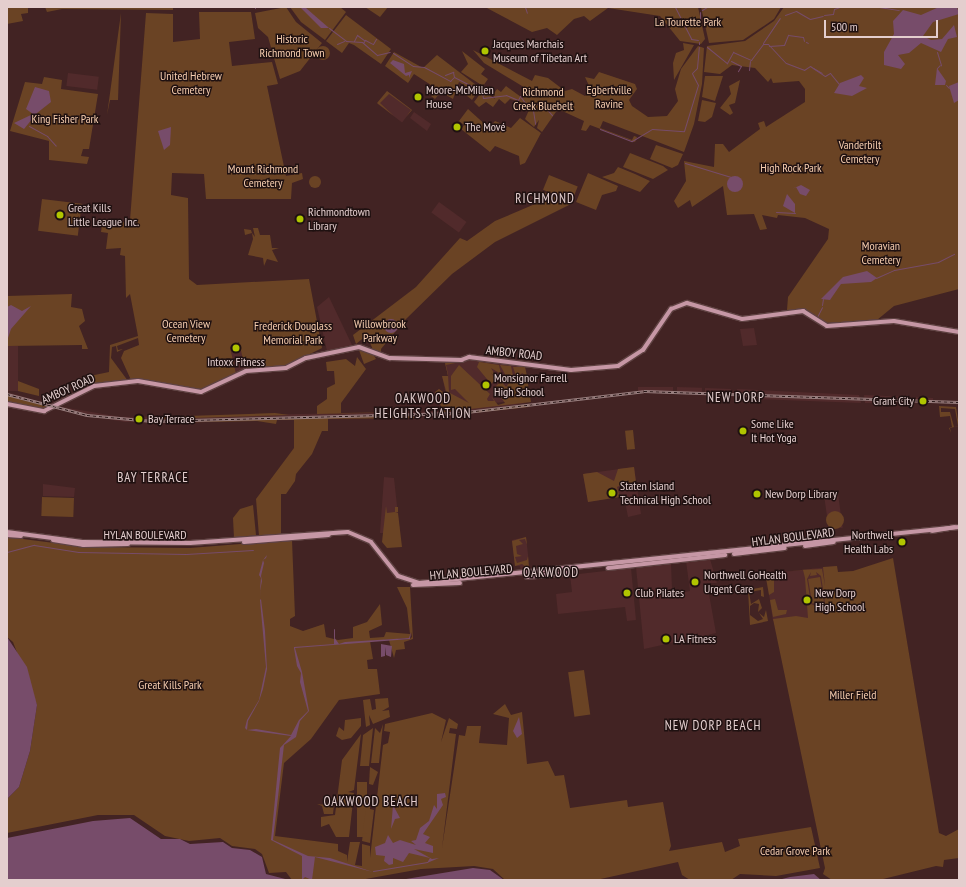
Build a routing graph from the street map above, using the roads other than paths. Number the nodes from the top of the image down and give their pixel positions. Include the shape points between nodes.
1 (959, 332) edge
2 (574, 369) junction
3 (561, 372) dead end
4 (7, 404) edge
5 (957, 527) edge
6 (7, 533) edge

1 - 2 main road, AMBOY ROAD via 894,321 827,326 803,311 737,319 679,304 667,313 646,346 630,360 610,368
2 - 3 main road
2 - 4 main road, AMBOY ROAD via 472,358 392,358 359,347 310,357 286,368 246,371 201,392 138,380 94,386 44,411
5 - 6 main road, HYLAN BOULEVARD via 705,556 419,584 398,576 373,544 348,532 190,543 82,542

